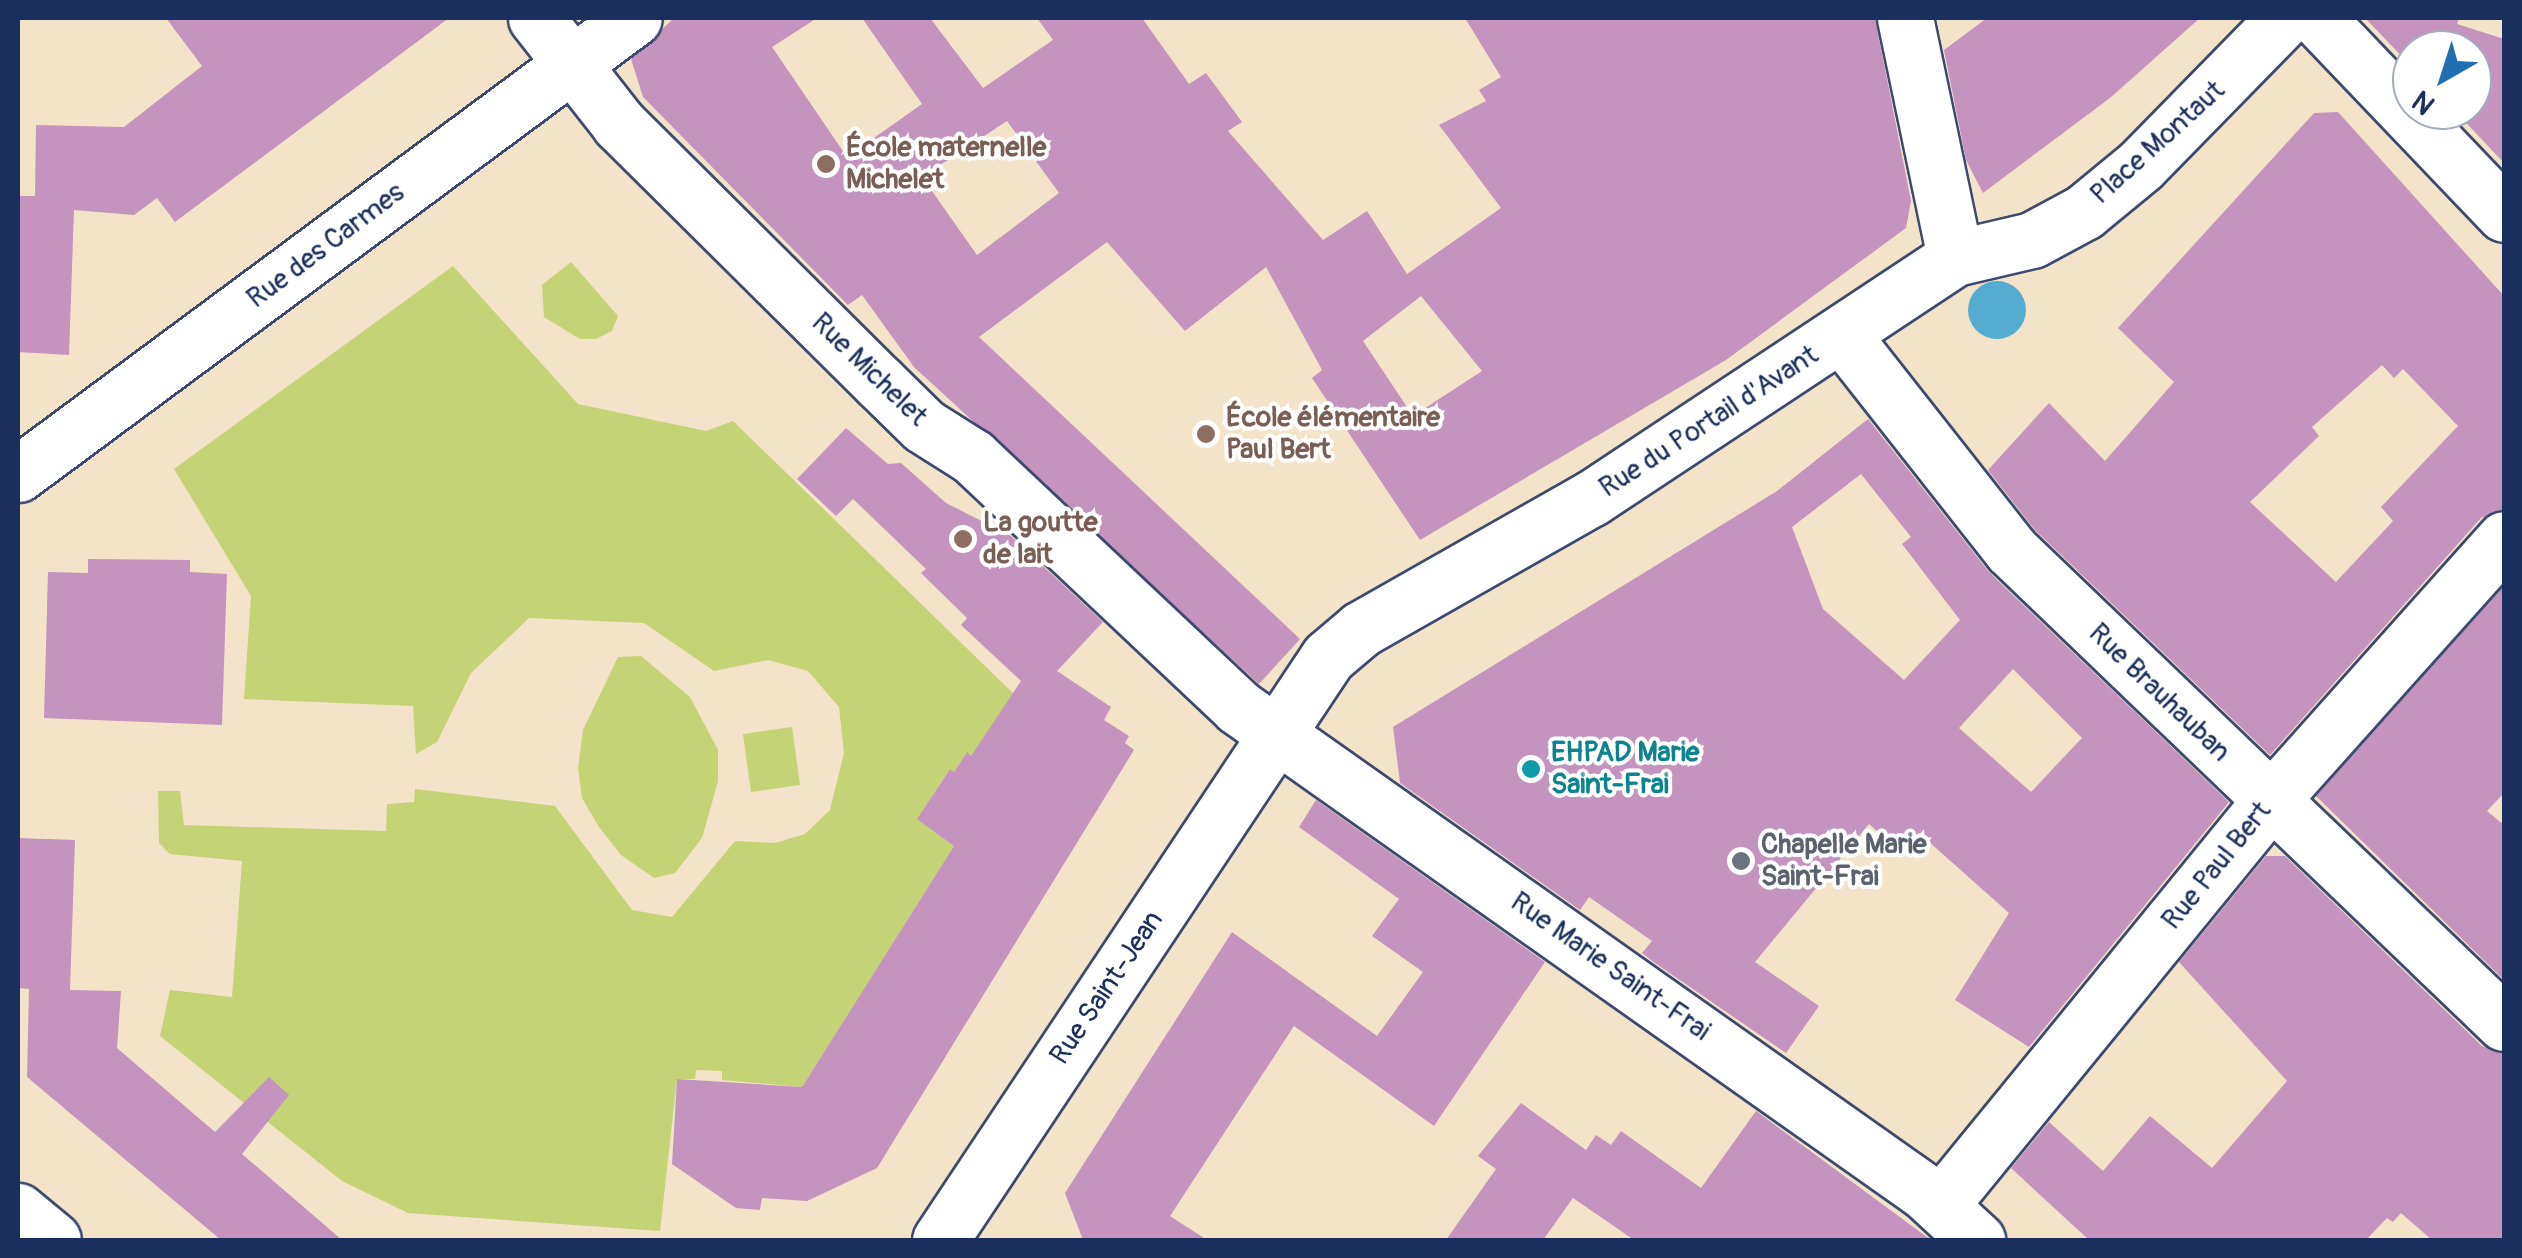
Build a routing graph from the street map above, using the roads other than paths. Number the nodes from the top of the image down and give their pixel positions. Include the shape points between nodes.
1 (536, 18) edge
2 (634, 18) edge
3 (1905, 18) edge
4 (2285, 18) edge
5 (2317, 18) edge
6 (568, 66) junction
7 (2504, 214) edge
8 (1956, 258) junction
9 (1842, 335) junction
10 (18, 474) edge
11 (2504, 538) edge
12 (1276, 735) junction
13 (2271, 800) junction
14 (2504, 1024) edge
15 (18, 1211) edge
16 (1959, 1222) edge
17 (52, 1240) edge
18 (940, 1240) edge

1 - 6 street, Rue Michelet
2 - 6 street, Rue des Carmes
3 - 8 street
4 - 8 street, Place Montaut via 2154,152 2084,212 2032,240
5 - 7 street
6 - 10 street, Rue des Carmes
6 - 12 street, Rue Michelet via 924,426 973,457
8 - 9 street, Rue du Portail d'Avant
9 - 12 street, Rue du Portail d'Avant via 1592,498 1360,630 1328,658
9 - 13 street, Rue Brauhauban via 2011,550
11 - 13 street, Rue Paul Bert
12 - 16 street, Rue Marie Saint-Frai
12 - 18 street, Rue Saint-Jean
13 - 14 street, Rue Brauhauban
13 - 16 street, Rue Paul Bert
15 - 17 street

